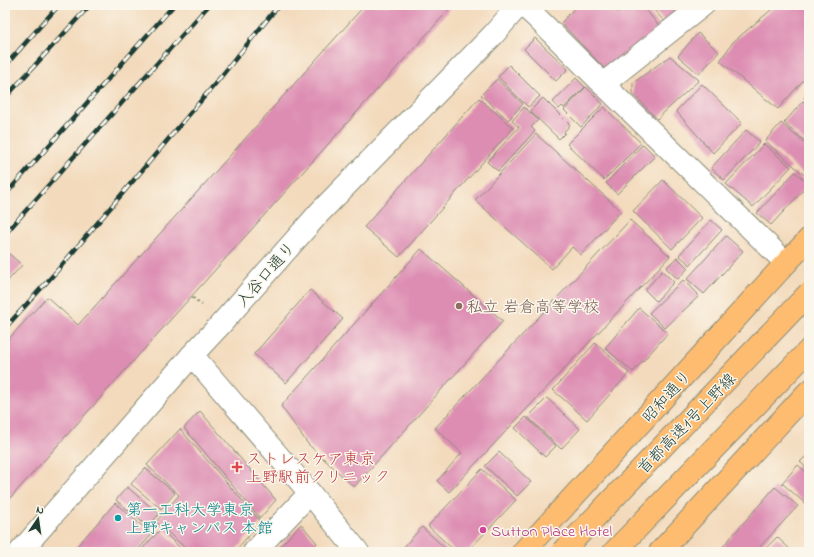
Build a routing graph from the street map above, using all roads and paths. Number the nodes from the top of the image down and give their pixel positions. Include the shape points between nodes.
1 (519, 5) edge
2 (523, 5) edge
3 (703, 5) edge
4 (603, 84) junction
5 (809, 239) edge
6 (786, 263) junction
7 (809, 293) edge
8 (192, 297) dead end
9 (204, 307) dead end
10 (809, 350) edge
11 (192, 355) junction
12 (809, 391) edge
13 (310, 493) junction
14 (20, 552) edge
15 (254, 552) edge
16 (358, 552) edge
17 (523, 552) edge
18 (562, 552) edge
19 (614, 552) edge
20 (660, 552) edge

1 - 11 street, 入谷口通り via 493,35 320,212
2 - 4 street
3 - 4 street
4 - 6 street
5 - 6 highway, 昭和通り
6 - 17 highway, 昭和通り
7 - 18 highway, 首都高速1号上野線, bridge
8 - 9 path
10 - 19 highway
11 - 13 street
11 - 14 street, 入谷口通り
12 - 20 highway
13 - 15 street
13 - 16 street

